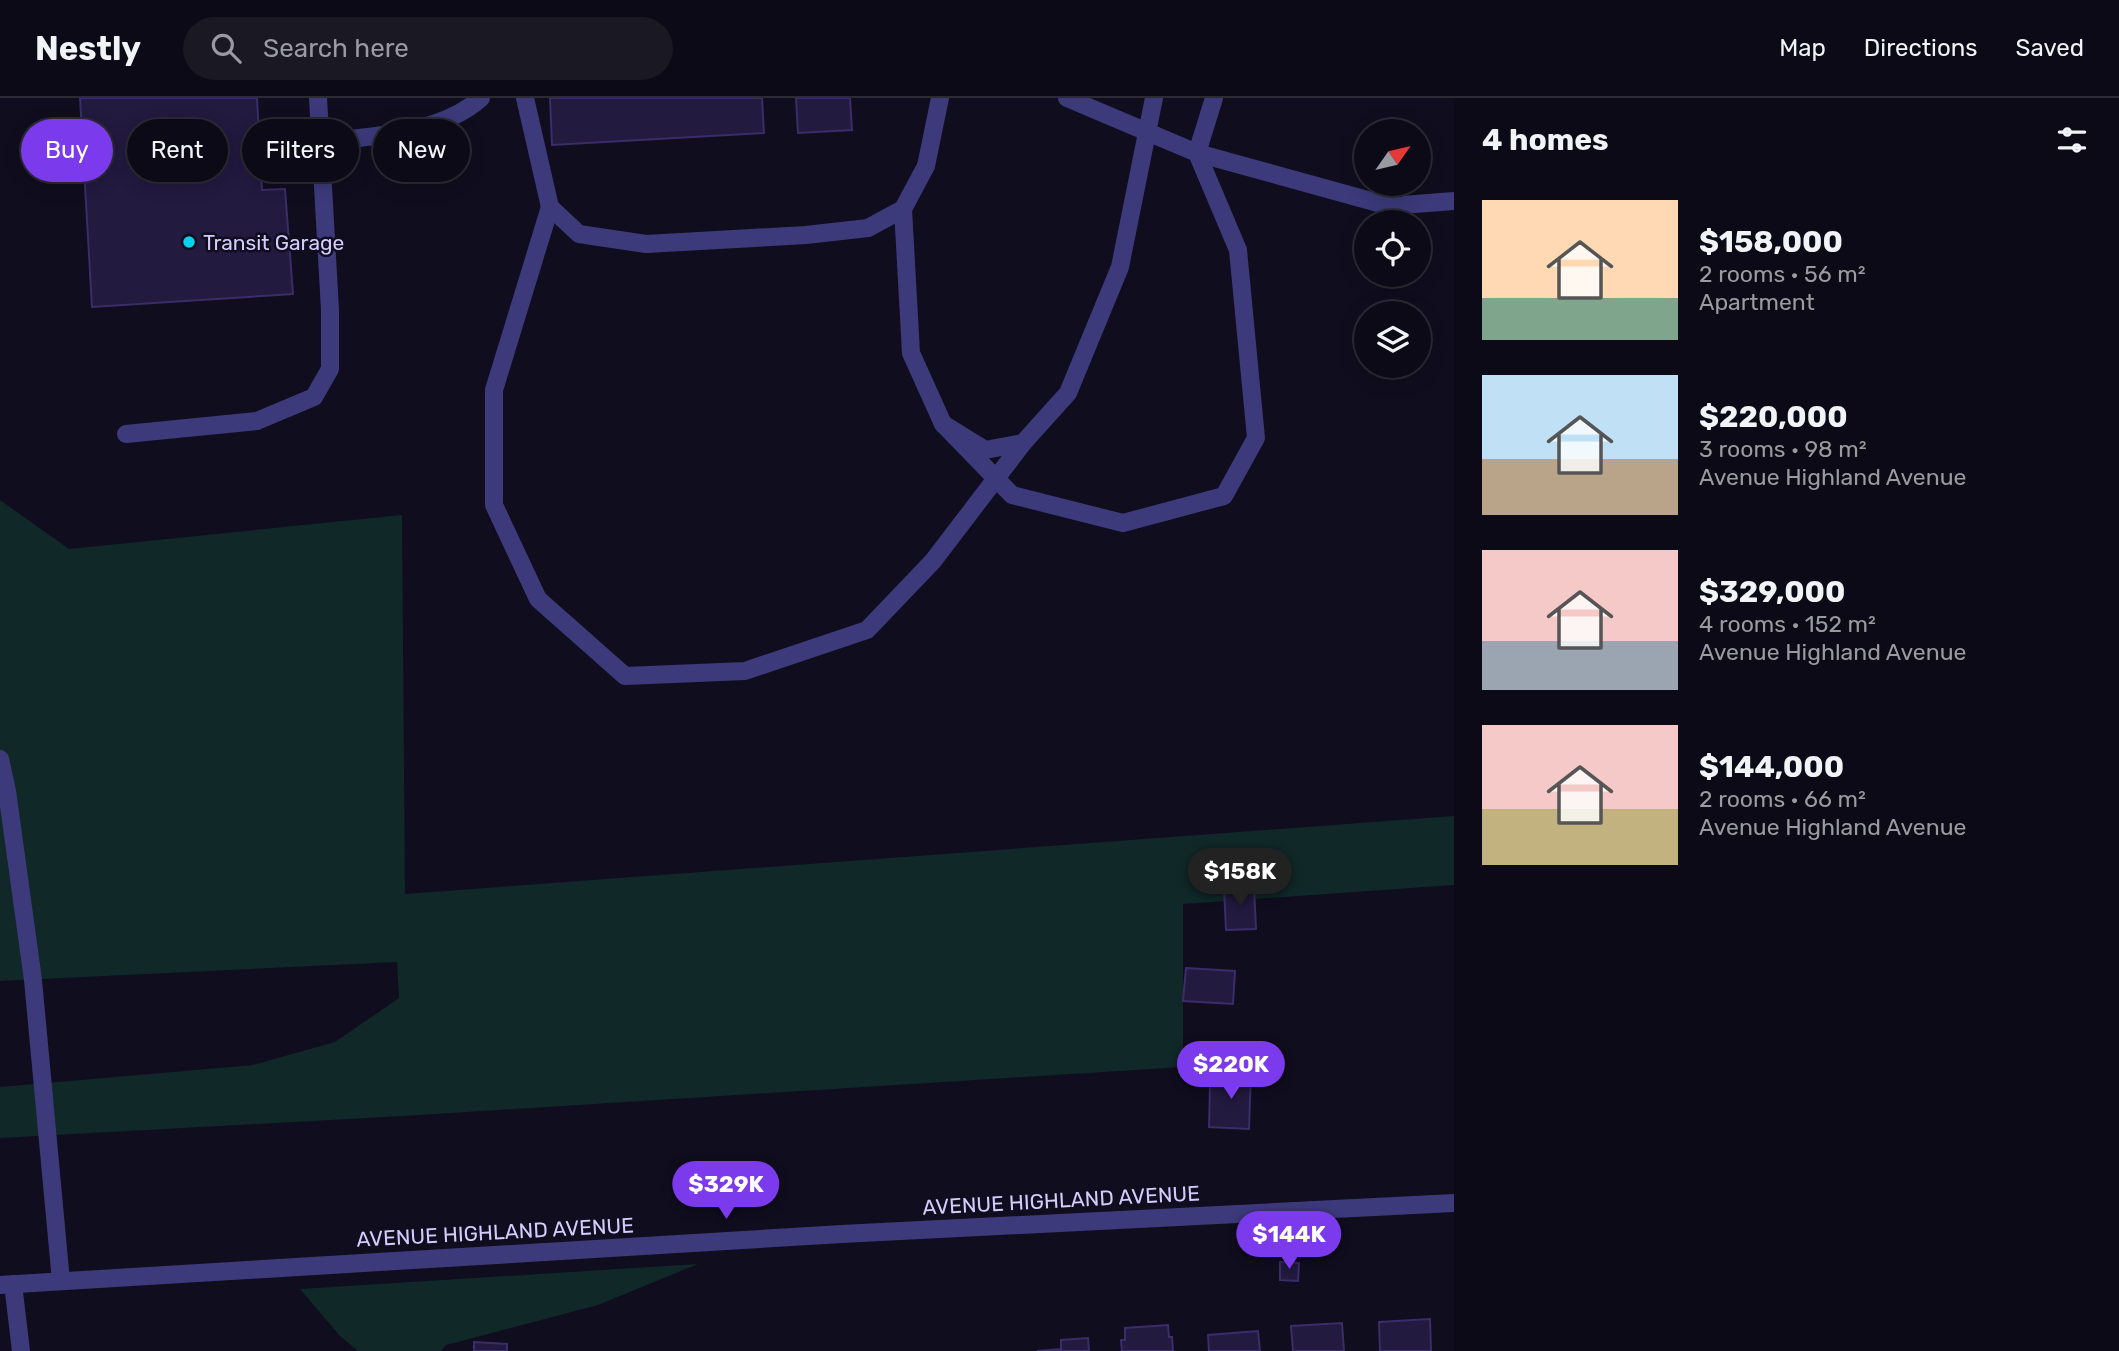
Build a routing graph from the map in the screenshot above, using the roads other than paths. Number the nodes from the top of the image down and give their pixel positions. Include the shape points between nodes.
1 (318, 98) edge
2 (481, 98) edge
3 (525, 98) edge
4 (940, 98) edge
5 (1067, 98) edge
6 (1154, 98) edge
7 (1214, 98) edge
8 (319, 119) edge
9 (1146, 131) junction
10 (359, 138) edge
11 (1197, 153) junction
12 (323, 182) edge
13 (1454, 201) edge
14 (550, 207) junction
15 (903, 209) junction
16 (943, 424) junction
17 (126, 434) dead end
18 (1023, 443) junction
19 (996, 478) junction
20 (0, 759) edge
21 (1454, 1203) edge
22 (61, 1281) junction
23 (7, 1284) edge
24 (21, 1351) edge

1 - 8 street
2 - 10 street via 470,109 410,132
3 - 14 street
4 - 15 street via 926,166
5 - 9 street
6 - 9 street
7 - 11 street
9 - 11 street
9 - 18 street via 1120,267 1068,393
11 - 13 street via 1389,206
11 - 19 street via 1238,250 1256,438 1224,496 1123,523 1012,495
12 - 17 street via 330,369 314,397 257,422
14 - 15 street via 579,234 646,244 867,228
14 - 19 street via 494,390 495,505 538,599 625,676 745,671 867,630 933,561
15 - 16 street via 911,353
16 - 18 street via 985,450
16 - 19 street
18 - 19 street
20 - 22 street via 33,980
21 - 22 street, AVENUE HIGHLAND AVENUE
22 - 23 street, AVENUE HIGHLAND AVENUE
23 - 24 street

